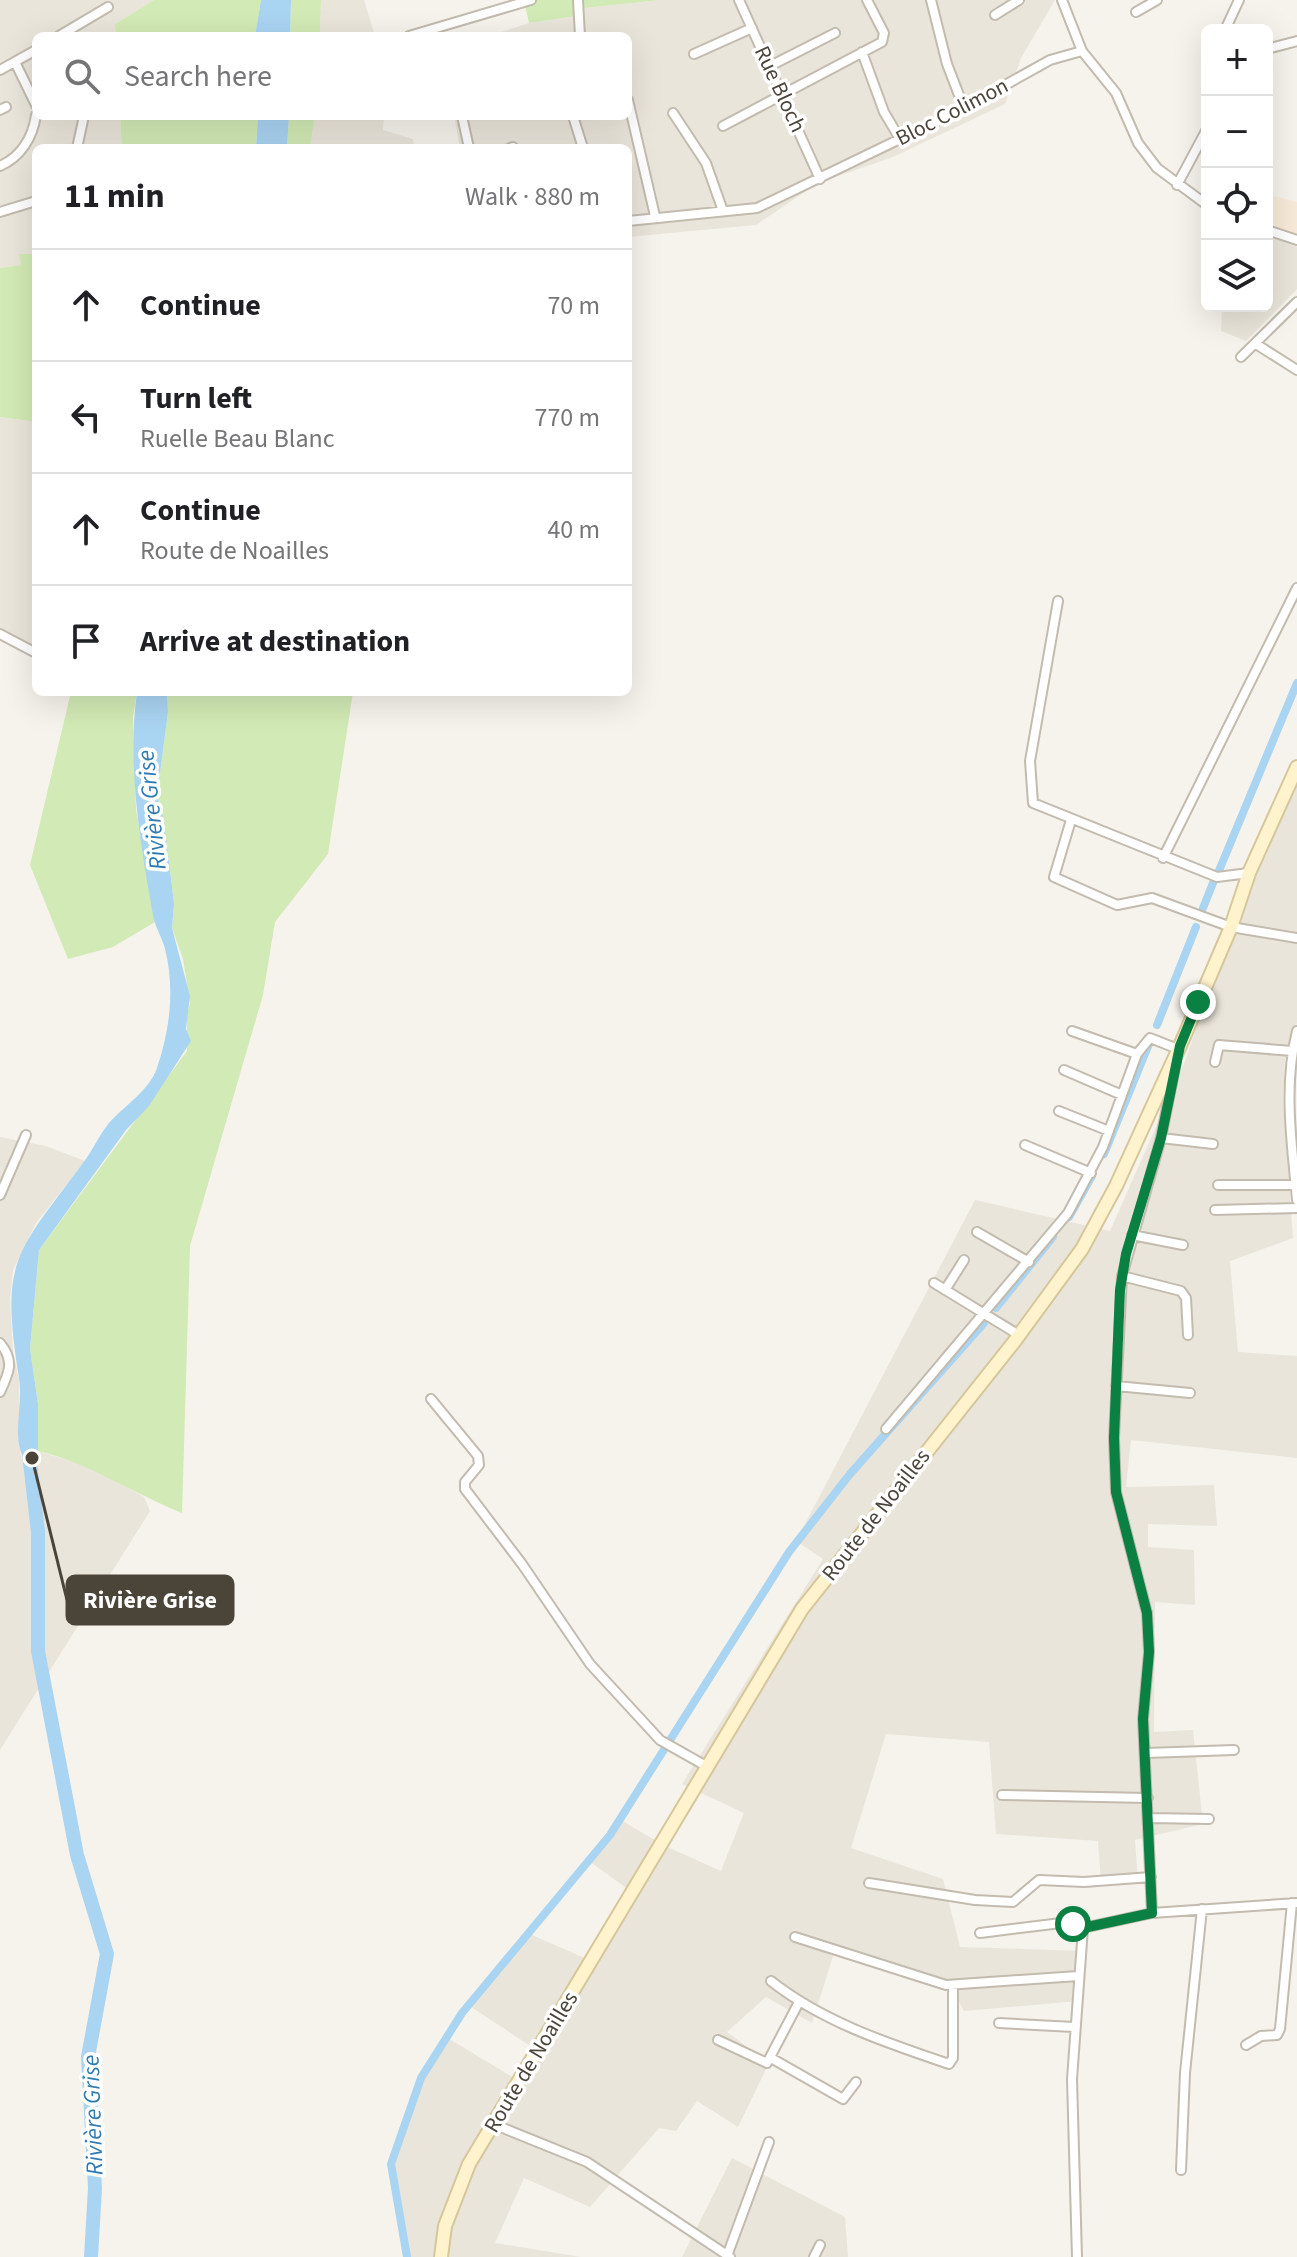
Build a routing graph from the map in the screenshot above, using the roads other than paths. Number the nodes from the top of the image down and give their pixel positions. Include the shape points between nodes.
1 (531, 0) edge
2 (578, 0) edge
3 (739, 0) edge
4 (867, 0) edge
5 (931, 0) edge
6 (1019, 0) edge
7 (1062, 0) edge
8 (1157, 0) edge
9 (1237, 1) edge
10 (108, 7) dead end
11 (1136, 12) dead end
12 (995, 15) dead end
13 (1227, 24) edge
14 (752, 28) junction
15 (67, 32) edge
16 (423, 32) edge
17 (580, 32) edge
18 (835, 33) dead end
19 (1297, 41) edge
20 (1273, 47) edge
21 (1082, 51) junction
22 (32, 52) edge
23 (862, 52) junction
24 (694, 54) dead end
25 (15, 62) junction
26 (770, 66) junction
27 (0, 70) edge
28 (783, 95) junction
29 (32, 97) edge
30 (964, 108) junction
31 (673, 113) dead end
32 (632, 117) edge
33 (35, 120) edge
34 (83, 120) edge
35 (463, 120) edge
36 (574, 120) edge
37 (723, 126) dead end
38 (900, 139) junction
39 (1201, 140) edge
40 (78, 144) edge
41 (468, 144) edge
42 (582, 144) edge
43 (0, 166) edge
44 (820, 179) junction
45 (1177, 185) junction
46 (1201, 201) edge
47 (32, 202) edge
48 (723, 211) junction
49 (0, 212) edge
50 (655, 216) junction
51 (632, 220) edge
52 (1273, 232) edge
53 (1297, 240) edge
54 (1297, 302) edge
55 (1256, 344) junction
56 (1241, 357) dead end
57 (1297, 370) edge
58 (1297, 588) edge
59 (1058, 601) dead end
60 (0, 634) edge
61 (32, 651) edge
62 (1297, 767) edge
63 (1293, 786) edge
64 (1071, 820) junction
65 (1163, 858) junction
66 (1249, 873) junction
67 (1231, 927) junction
68 (1297, 938) edge
69 (1072, 1031) dead end
70 (1297, 1032) edge
71 (1179, 1048) junction
72 (1292, 1051) junction
73 (1137, 1054) junction
74 (1215, 1062) dead end
75 (1064, 1070) dead end
76 (1122, 1095) junction
77 (1059, 1111) dead end
78 (1109, 1131) junction
79 (26, 1135) dead end
80 (1161, 1138) junction
81 (1213, 1144) dead end
82 (1025, 1145) dead end
83 (1091, 1173) junction
84 (1218, 1185) dead end
85 (1296, 1185) edge
86 (0, 1195) edge
87 (1297, 1200) edge
88 (1297, 1208) edge
89 (1215, 1210) dead end
90 (977, 1232) dead end
91 (1132, 1235) junction
92 (1183, 1245) dead end
93 (964, 1260) dead end
94 (1029, 1262) junction
95 (1122, 1276) junction
96 (934, 1283) dead end
97 (945, 1290) junction
98 (984, 1313) junction
99 (1019, 1335) junction
100 (1188, 1335) dead end
101 (0, 1343) edge
102 (1116, 1386) junction
103 (0, 1392) edge
104 (1190, 1393) dead end
105 (431, 1399) dead end
106 (886, 1429) dead end
107 (1234, 1750) dead end
108 (1146, 1753) junction
109 (706, 1766) junction
110 (1002, 1795) dead end
111 (1148, 1798) junction
112 (1149, 1818) junction
113 (1209, 1819) dead end
114 (1151, 1877) junction
115 (869, 1883) dead end
116 (1294, 1903) edge
117 (1202, 1909) junction
118 (1152, 1913) junction
119 (1083, 1928) junction
120 (980, 1933) dead end
121 (795, 1937) dead end
122 (1078, 1976) junction
123 (771, 1981) dead end
124 (953, 1985) junction
125 (799, 2002) junction
126 (999, 2023) dead end
127 (1074, 2027) junction
128 (718, 2040) dead end
129 (1246, 2045) dead end
130 (771, 2058) junction
131 (856, 2082) dead end
132 (493, 2124) junction
133 (769, 2142) dead end
134 (1181, 2170) dead end
135 (820, 2245) dead end
136 (728, 2256) edge
137 (441, 2257) edge
138 (814, 2257) edge
139 (1077, 2257) edge

1 - 16 street
2 - 17 street
3 - 14 street, Rue Bloch
4 - 23 street via 885,36
5 - 30 street
6 - 12 street
7 - 21 street
8 - 11 street
9 - 13 street
10 - 15 street
14 - 24 street
14 - 26 street, Rue Bloch
18 - 26 street
19 - 20 street
21 - 30 street, Bloc Colimon via 1050,60
21 - 45 street via 1116,93 1138,143
22 - 25 street
23 - 28 street
23 - 38 street
25 - 27 street
25 - 29 street
26 - 28 street, Rue Bloch
28 - 37 street
28 - 44 street, Rue Bloch
30 - 38 street, Bloc Colimon
31 - 48 street via 706,163
32 - 50 street
33 - 43 street via 20,152
34 - 40 street
35 - 41 street
36 - 42 street
38 - 44 street, Bloc Colimon
39 - 45 street
44 - 48 street, Bloc Colimon via 757,208
45 - 46 street
47 - 49 street
48 - 50 street, Bloc Colimon
50 - 51 street, Bloc Colimon
52 - 53 street
54 - 55 street
55 - 56 street
55 - 57 street
58 - 65 street
59 - 64 street via 1030,761 1031,790 1033,803
60 - 61 street
62 - 63 street, Route de Noailles
63 - 66 street, Route de Noailles
64 - 65 street
64 - 67 street via 1054,877 1117,905 1152,898
65 - 66 street via 1217,877
66 - 67 street, Route de Noailles
67 - 68 street
67 - 71 street, Route de Noailles
69 - 73 street
70 - 72 street
71 - 73 street via 1150,1038
71 - 80 street
71 - 99 street, Route de Noailles via 1082,1249
72 - 74 street via 1218,1045
72 - 85 street via 1289,1104
73 - 76 street
75 - 76 street
76 - 78 street
77 - 78 street
78 - 83 street
79 - 86 street
80 - 81 street
80 - 91 street
82 - 83 street
83 - 94 street
84 - 85 street
85 - 87 street
88 - 89 street
90 - 94 street
91 - 92 street
91 - 95 street
93 - 97 street
94 - 98 street
95 - 100 street via 1181,1291
95 - 102 street
96 - 97 street
97 - 98 street
98 - 99 street
98 - 106 street
99 - 109 street, Route de Noailles via 802,1609
101 - 103 street via 10,1365
102 - 104 street
102 - 108 street via 1116,1492 1147,1613
105 - 109 street via 478,1456 479,1465 465,1489 579,1651 660,1740
107 - 108 street
108 - 111 street
109 - 132 street, Route de Noailles
110 - 111 street
111 - 112 street
112 - 113 street
112 - 114 street
114 - 115 street via 1039,1880 1013,1902
114 - 118 street
116 - 117 street
116 - 129 street via 1280,2029 1277,2035
117 - 118 street
117 - 134 street
118 - 119 street
119 - 120 street via 1061,1923
119 - 122 street
121 - 124 street
122 - 124 street
122 - 127 street
123 - 125 street
124 - 125 street via 949,2064 841,2024
125 - 130 street
126 - 127 street
127 - 139 street
128 - 130 street via 763,2063
130 - 131 street via 843,2099
132 - 136 street via 587,2162
132 - 137 street, Route de Noailles via 469,2164 445,2226
133 - 136 street
135 - 138 street

